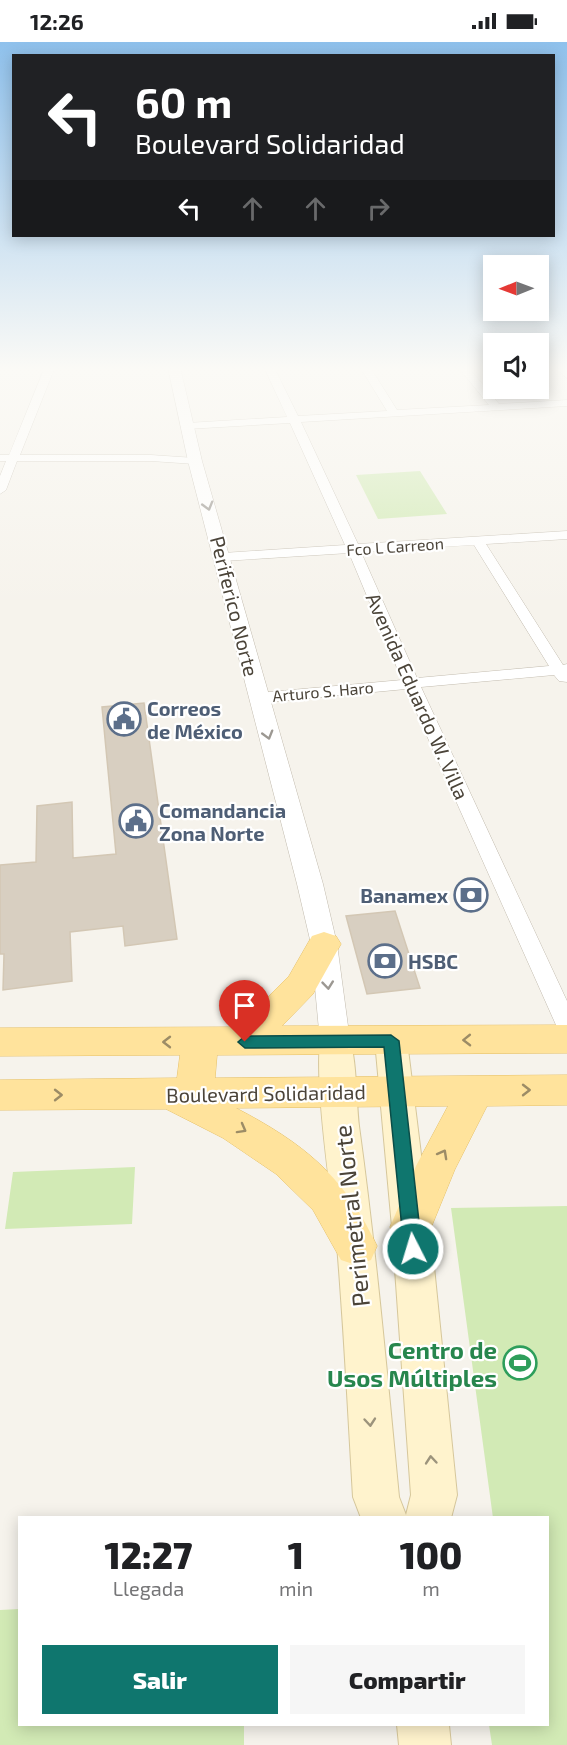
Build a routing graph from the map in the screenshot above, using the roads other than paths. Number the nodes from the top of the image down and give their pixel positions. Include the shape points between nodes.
1 (17, 446) edge
2 (192, 446) edge
3 (307, 446) edge
4 (194, 455) junction
5 (0, 458) edge
6 (12, 458) junction
7 (0, 490) edge
8 (567, 534) edge
9 (478, 541) junction
10 (354, 549) junction
11 (223, 557) junction
12 (564, 674) edge
13 (411, 683) junction
14 (258, 698) junction
15 (324, 944) junction
16 (567, 1025) edge
17 (567, 1039) edge
18 (335, 1041) junction
19 (391, 1041) junction
20 (0, 1042) edge
21 (200, 1042) junction
22 (245, 1042) junction
23 (476, 1090) junction
24 (567, 1090) edge
25 (397, 1092) junction
26 (338, 1093) junction
27 (182, 1094) junction
28 (0, 1095) edge
29 (411, 1227) junction
30 (356, 1246) junction
31 (383, 1516) edge
32 (429, 1516) edge
33 (423, 1726) edge
34 (425, 1745) edge

1 - 6 street
2 - 4 street, Periferico Norte
3 - 10 street, Avenida Eduardo W. Villa
4 - 6 street
4 -> 11 street, Periferico Norte
5 - 6 street
6 - 7 street
8 - 9 street, Fco L Carreon
9 - 10 street, Fco L Carreon
9 - 12 street
10 - 11 street, Fco L Carreon
10 - 13 street, Avenida Eduardo W. Villa
11 - 14 street, Periferico Norte
12 - 13 street, Arturo S. Haro
13 - 14 street, Arturo S. Haro
13 - 16 street, Avenida Eduardo W. Villa
14 -> 15 street, Periferico Norte
15 -> 18 street, Periferico Norte
15 - 22 main road via 301,985
17 -> 19 main road
18 - 19 main road
18 - 22 main road
18 - 26 main road, Periferico Norte
19 - 25 main road
21 -> 20 main road
21 - 22 main road
21 - 27 main road
23 -> 24 main road, Boulevard Solidaridad
23 - 25 main road, Boulevard Solidaridad
29 -> 23 main road via 436,1166
25 - 26 main road, Boulevard Solidaridad
25 - 29 main road
26 - 27 main road, Boulevard Solidaridad
26 - 30 main road, Perimetral Norte
28 -> 27 main road, Boulevard Solidaridad
27 -> 30 main road via 280,1153 323,1192
32 -> 29 main road via 434,1495
30 -> 31 main road, Perimetral Norte via 376,1497
33 - 34 main road

